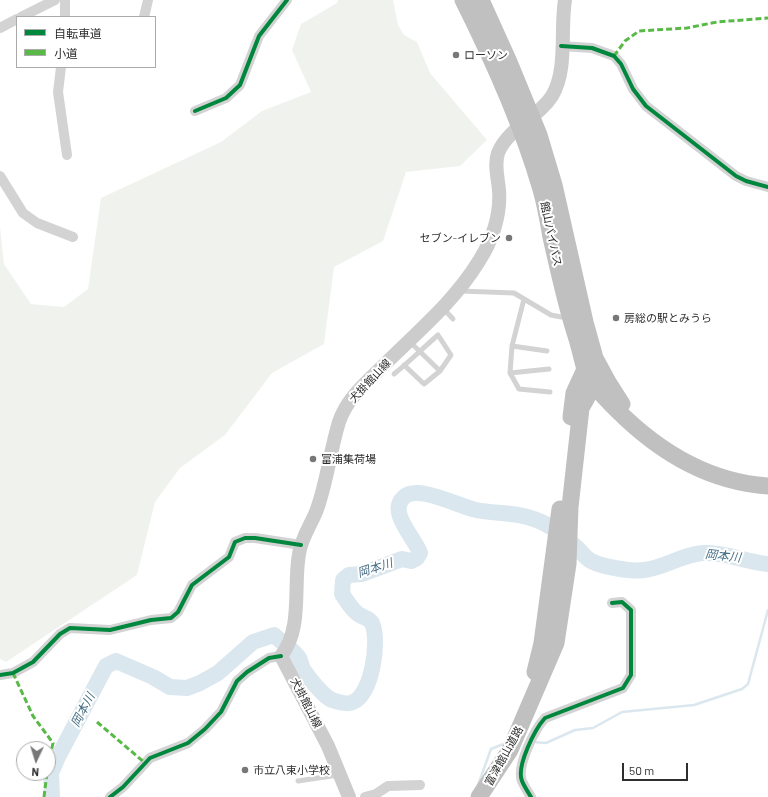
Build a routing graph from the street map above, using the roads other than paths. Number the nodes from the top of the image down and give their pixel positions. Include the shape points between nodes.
1 (55, 0) edge
2 (65, 0) edge
3 (148, 0) edge
4 (287, 0) edge
5 (463, 0) edge
6 (481, 0) edge
7 (565, 0) edge
8 (23, 16) edge
9 (65, 16) edge
10 (144, 16) edge
11 (16, 20) edge
12 (0, 28) edge
13 (561, 46) junction
14 (61, 68) edge
15 (195, 111) dead end
16 (525, 122) junction
17 (68, 155) dead end
18 (0, 176) edge
19 (768, 187) edge
20 (73, 237) dead end
21 (457, 291) junction
22 (524, 299) junction
23 (442, 308) junction
24 (570, 318) junction
25 (453, 319) dead end
26 (408, 341) junction
27 (512, 346) junction
28 (547, 351) dead end
29 (419, 352) junction
30 (404, 365) junction
31 (549, 369) dead end
32 (440, 371) junction
33 (510, 373) junction
34 (394, 374) dead end
35 (594, 376) junction
36 (550, 392) dead end
37 (768, 486) edge
38 (301, 545) junction
39 (612, 603) dead end
40 (283, 655) junction
41 (0, 675) edge
42 (341, 775) junction
43 (298, 781) dead end
44 (420, 785) dead end
45 (110, 797) edge
46 (349, 797) edge
47 (365, 797) edge
48 (480, 797) edge
49 (531, 797) edge

1 - 8 street
2 - 9 street
3 - 10 street
4 - 15 street via 258,36 240,85 226,98
5 - 16 highway, 館山バイパス
6 - 16 highway, 館山バイパス via 509,62
7 - 13 main road, 犬掛館山線
11 - 12 street
13 - 16 main road, 犬掛館山線 via 557,85 547,102
13 - 19 street via 592,48 614,56 646,106 736,176
14 - 17 street via 58,92
16 - 21 main road, 犬掛館山線 via 505,142 498,154 496,166 500,206 496,224 480,261
16 - 24 highway, 館山バイパス
16 - 35 highway, 館山バイパス via 539,135 554,185 584,322 595,358
18 - 20 street via 23,213 36,223
21 - 22 lane via 514,293
21 - 23 main road, 犬掛館山線
22 - 24 lane via 551,315
22 - 27 lane
23 - 25 lane
23 - 26 main road, 犬掛館山線
24 - 35 highway, 館山バイパス
26 - 29 lane
26 - 38 main road, 犬掛館山線 via 350,400 340,421 316,512
27 - 28 lane
27 - 33 lane
29 - 30 lane
29 - 32 lane
29 - 32 lane via 438,336 451,355
30 - 32 lane via 424,384
30 - 34 lane
31 - 33 lane
33 - 36 lane via 519,389
35 - 37 highway, 館山バイパス via 621,402 662,449 716,477
35 - 48 highway, 富津館山道路 via 577,384 572,402 561,563 526,713 502,764
38 - 40 main road, 犬掛館山線 via 291,639
38 - 41 street via 245,538 235,542 229,557 192,585 178,612 171,618 110,630 70,628 60,634 33,662 13,673
39 - 49 street via 622,602 631,610 631,675 623,688 545,718 538,726 520,771 521,780
40 - 42 main road, 犬掛館山線
40 - 45 street via 269,658 247,672 237,681 221,712 205,729 188,743 150,758
42 - 43 lane
42 - 46 main road, 犬掛館山線
44 - 47 street via 388,786 376,794

